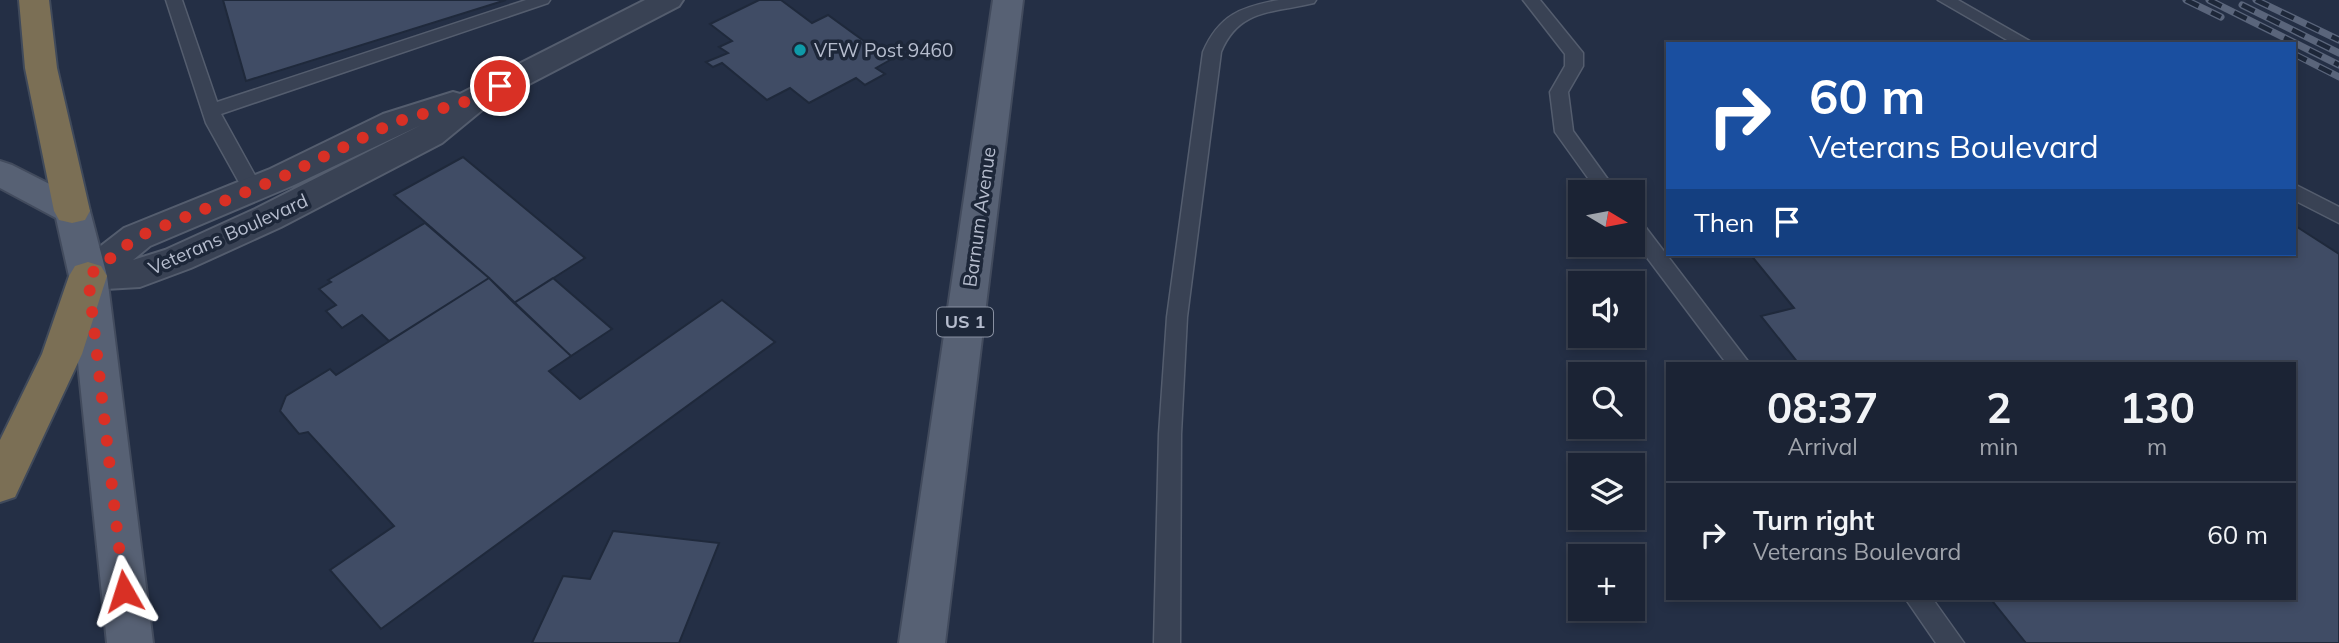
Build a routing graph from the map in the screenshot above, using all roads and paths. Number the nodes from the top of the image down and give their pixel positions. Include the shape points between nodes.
1 (34, 0) edge
2 (174, 0) edge
3 (542, 0) edge
4 (1007, 0) edge
5 (1308, 0) edge
6 (1531, 0) edge
7 (1946, 0) edge
8 (652, 4) edge
9 (2023, 42) edge
10 (475, 99) junction
11 (210, 111) junction
12 (0, 173) edge
13 (1599, 180) edge
14 (253, 190) junction
15 (2296, 192) edge
16 (72, 211) junction
17 (2339, 216) edge
18 (1645, 241) edge
19 (88, 276) junction
20 (1737, 362) edge
21 (0, 484) edge
22 (1919, 600) edge
23 (130, 643) edge
24 (922, 643) edge
25 (1167, 643) edge
26 (1951, 643) edge

1 - 16 highway via 41,68
2 - 11 lane
3 - 11 lane
4 - 24 main road, Barnum Avenue / US 1
5 - 25 lane via 1239,17 1220,32 1212,52 1177,317
6 - 13 lane via 1574,53 1574,65 1559,92 1564,132
7 - 9 lane
8 - 10 street, Veterans Boulevard
10 - 14 street, Veterans Boulevard via 395,122
10 - 19 street, Veterans Boulevard via 429,135 245,229 140,273
11 - 14 lane
12 - 16 main road
14 - 19 street, Veterans Boulevard via 137,237
15 - 17 lane
16 - 19 main road
18 - 20 lane
19 - 21 highway via 62,354
19 - 23 main road
22 - 26 lane

